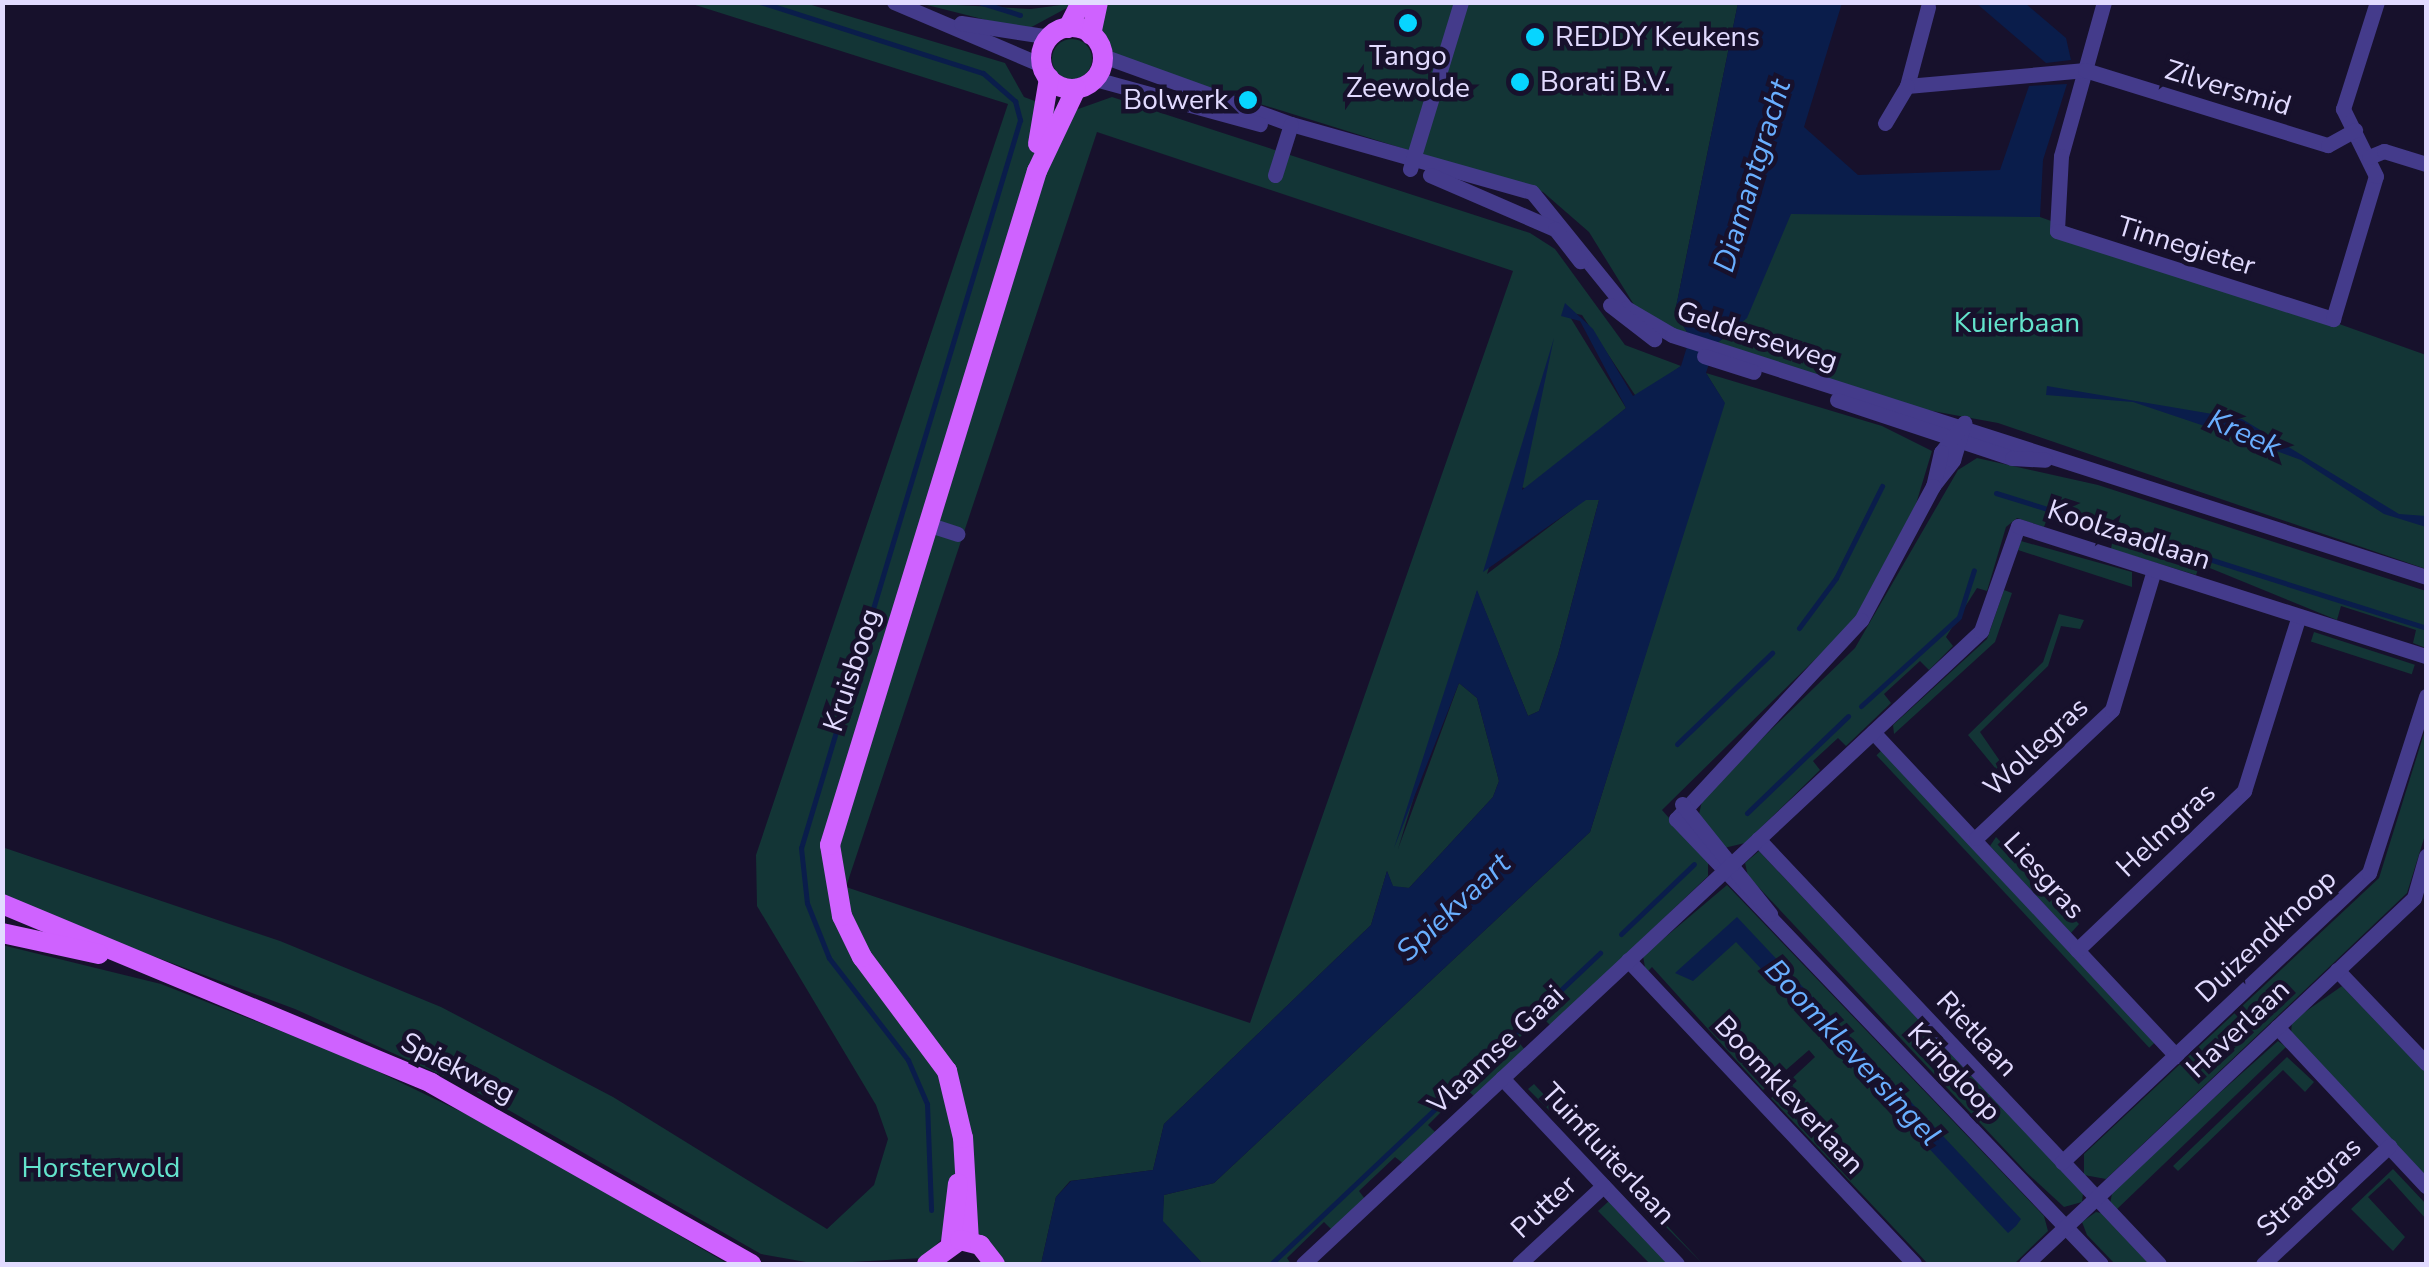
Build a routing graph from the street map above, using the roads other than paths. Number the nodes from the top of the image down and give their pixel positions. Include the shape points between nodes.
1 (894, 2) edge
2 (1082, 2) edge
3 (1098, 2) edge
4 (1461, 2) edge
5 (2104, 2) edge
6 (2378, 2) edge
7 (1928, 7) dead end
8 (960, 24) junction
9 (1059, 32) junction
10 (1092, 34) junction
11 (1103, 56) junction
12 (2085, 70) junction
13 (1045, 72) junction
14 (1086, 84) junction
15 (1907, 86) junction
16 (1886, 123) dead end
17 (1290, 128) junction
18 (2355, 130) junction
19 (2369, 157) junction
20 (2426, 164) edge
21 (1411, 165) junction
22 (1037, 171) junction
23 (1275, 175) dead end
24 (1671, 340) junction
25 (1727, 358) junction
26 (1964, 423) junction
27 (1956, 439) junction
28 (2049, 460) junction
29 (927, 524) junction
30 (957, 534) dead end
31 (2154, 570) junction
32 (2394, 570) junction
33 (2426, 576) edge
34 (2426, 586) edge
35 (2300, 616) junction
36 (2426, 656) edge
37 (2426, 696) edge
38 (1873, 732) junction
39 (1758, 838) junction
40 (1976, 838) junction
41 (2426, 856) edge
42 (1727, 867) junction
43 (2, 904) edge
44 (2, 933) edge
45 (2077, 950) junction
46 (121, 958) junction
47 (1628, 960) junction
48 (2337, 970) junction
49 (2277, 1027) junction
50 (2176, 1056) junction
51 (2426, 1064) edge
52 (1502, 1078) junction
53 (2389, 1146) junction
54 (2062, 1162) junction
55 (1603, 1186) junction
56 (2426, 1186) edge
57 (2096, 1198) junction
58 (2066, 1227) junction
59 (960, 1241) junction
60 (751, 1264) edge
61 (927, 1264) edge
62 (995, 1264) edge
63 (1303, 1264) edge
64 (1519, 1264) edge
65 (1678, 1264) edge
66 (1914, 1264) edge
67 (2026, 1264) edge
68 (2101, 1264) edge
69 (2159, 1264) edge
70 (2263, 1264) edge

1 - 8 street
2 - 9 main road
3 - 10 main road
4 - 21 street
5 - 12 street, Tinnegieter
6 - 18 street via 2343,108
7 - 15 street
8 - 9 street
8 - 13 street
9 - 10 main road
9 - 13 main road, Kruisboog
10 - 11 main road
11 - 14 main road, Kruisboog
11 - 17 street, Gelderseweg
12 - 15 street
12 - 18 street, Zilversmid via 2328,144
12 - 19 street, Tinnegieter via 2062,156 2057,232 2333,318 2375,182
13 - 14 main road
13 - 22 main road, Kruisboog
14 - 17 street, Gelderseweg
14 - 22 main road, Kruisboog
15 - 16 street
17 - 21 street, Gelderseweg
17 - 23 street
18 - 19 street, Tinnegieter
19 - 20 street via 2384,151
21 - 24 street, Gelderseweg via 1555,229 1624,321
21 - 24 street, Gelderseweg via 1532,192 1626,308
22 - 29 main road, Kruisboog
24 - 25 street, Gelderseweg
25 - 26 street, Gelderseweg
25 - 27 street, Gelderseweg
26 - 27 street, Kringloop
26 - 28 street, Gelderseweg
27 - 28 street, Gelderseweg
27 - 42 street, Kringloop via 1839,650 1682,804
28 - 32 street, Gelderseweg
29 - 30 street
29 - 59 main road, Kruisboog via 830,845 842,916 862,958 946,1071 962,1166
31 - 35 street, Koolzaadlaan
31 - 38 street, Koolzaadlaan via 2018,526 1980,631
31 - 40 street, Wollegras via 2112,710
32 - 33 street, Gelderseweg
32 - 34 street, Gelderseweg
35 - 36 street, Koolzaadlaan
35 - 45 street, Helmgras via 2244,791
37 - 50 street, Duizendknoop via 2369,872
38 - 39 street, Koolzaadlaan
38 - 40 street, Liesgras
39 - 42 street, Koolzaadlaan
39 - 54 street, Rietlaan
40 - 45 street, Liesgras
41 - 48 street, Haverlaan via 2414,898
42 - 47 street, Vlaamse Gaai
42 - 58 street, Kringloop
43 - 46 main road, Spiekweg
44 - 46 main road, Spiekweg
45 - 50 street, Liesgras
46 - 60 main road, Spiekweg via 432,1083
47 - 52 street, Vlaamse Gaai
47 - 66 street, Boomkleverlaan
48 - 49 street, Haverlaan
48 - 51 street
49 - 53 street
49 - 57 street, Haverlaan
50 - 54 street, Duizendknoop
52 - 55 street, Tuinfluiterlaan
52 - 63 street, Vlaamse Gaai
53 - 56 street
53 - 70 street, Straatgras
54 - 57 street, Rietlaan
55 - 64 street, Putter
55 - 65 street, Tuinfluiterlaan
57 - 58 street, Haverlaan
57 - 69 street, Rietlaan
58 - 67 street, Haverlaan
58 - 68 street, Kringloop
59 - 61 main road
59 - 62 main road

